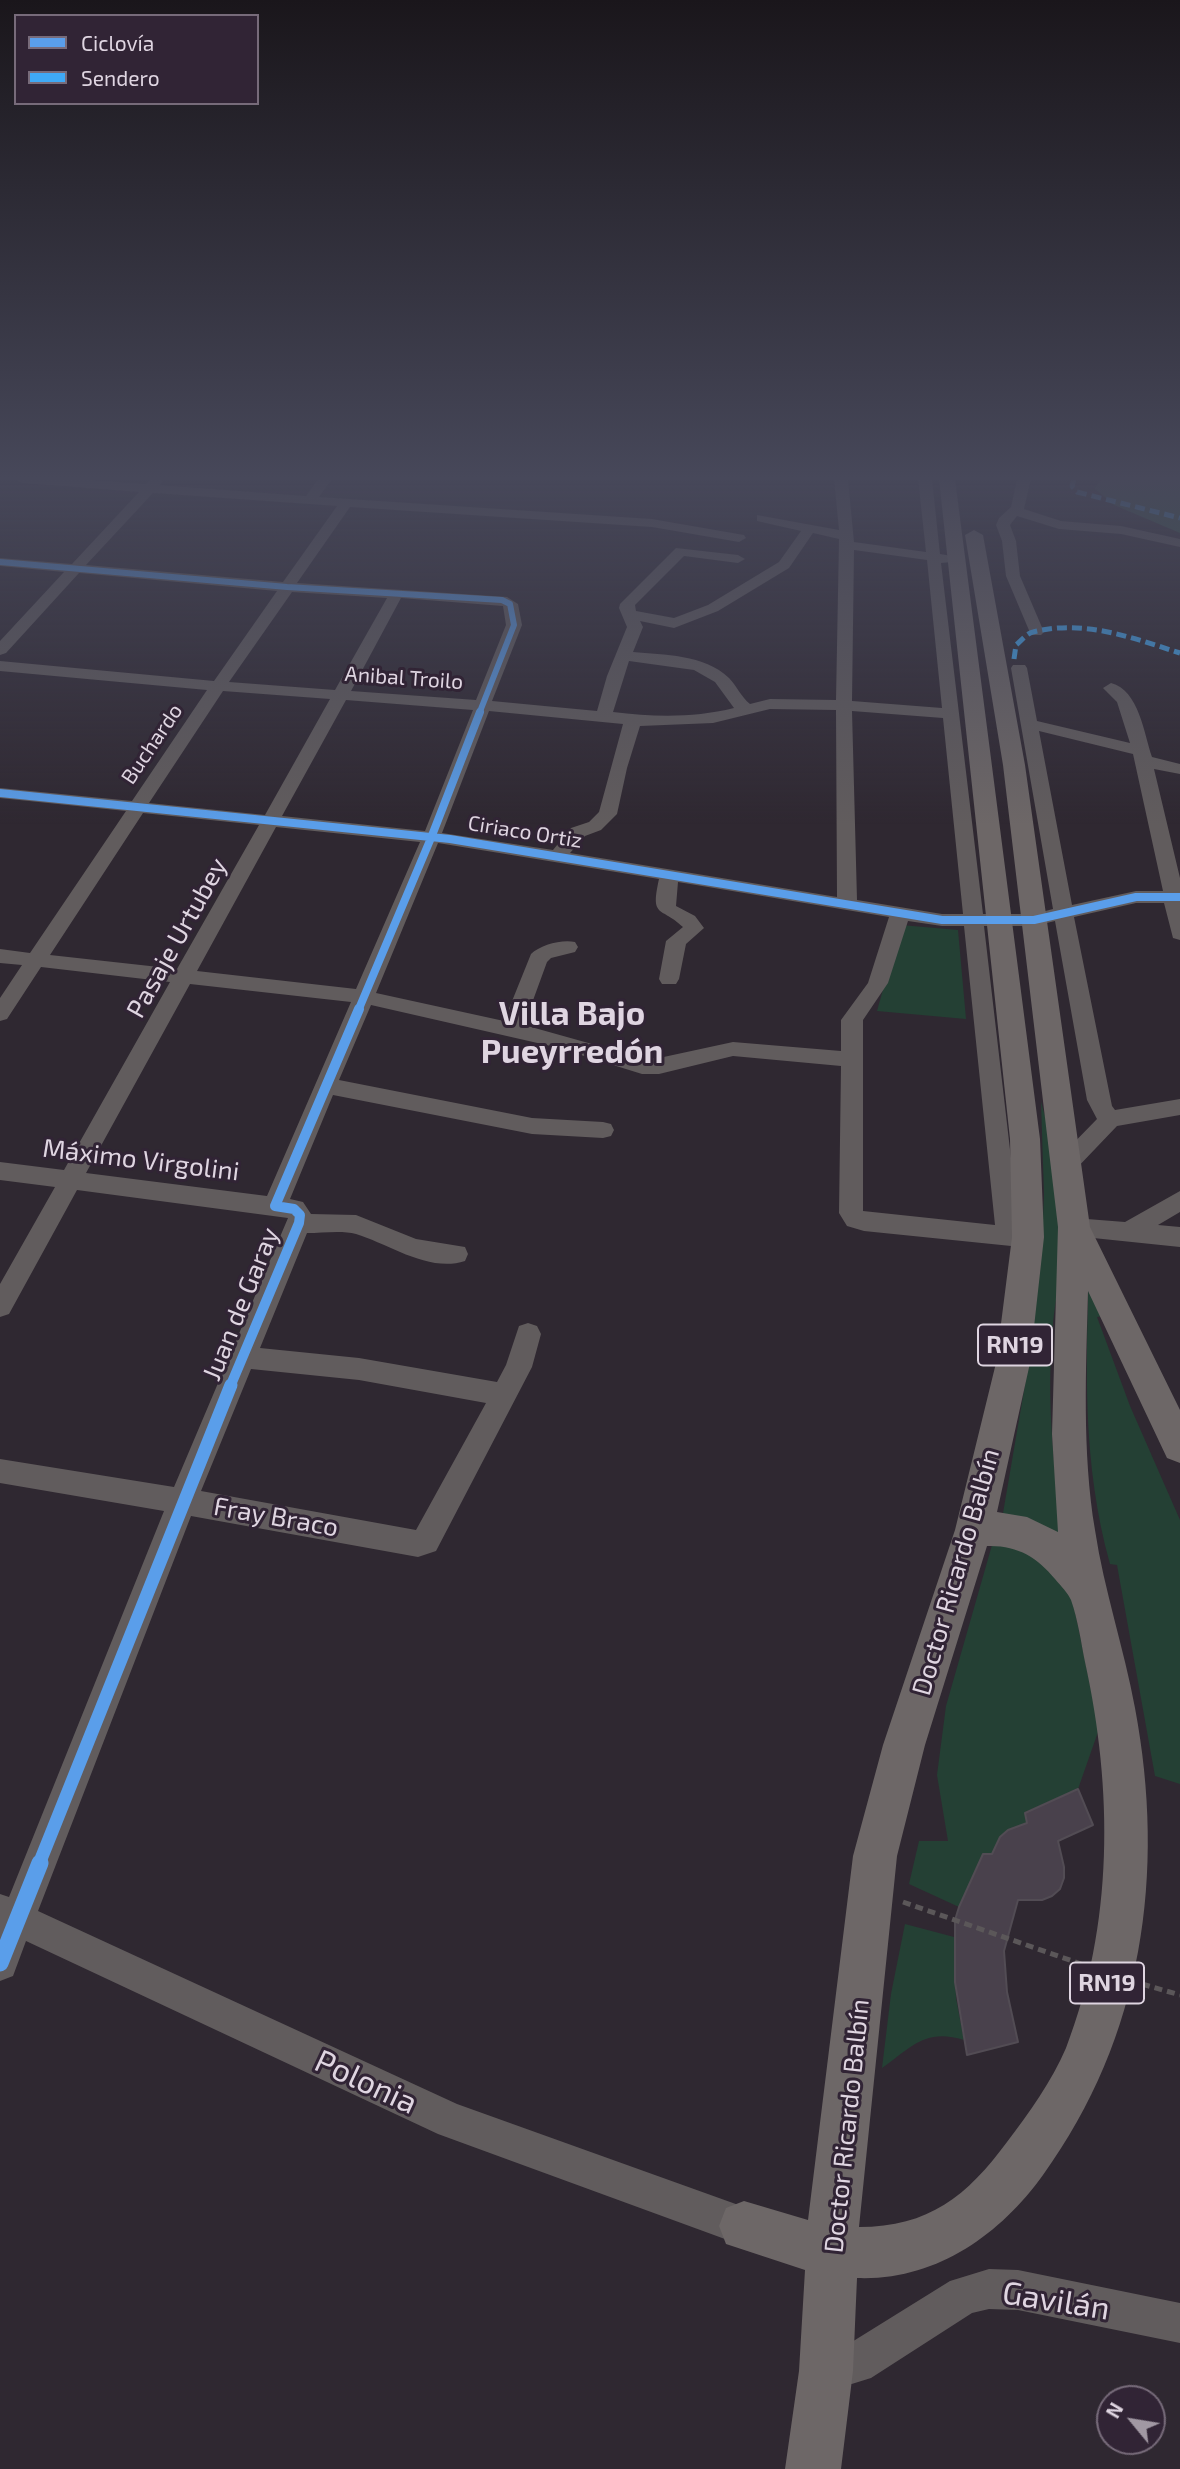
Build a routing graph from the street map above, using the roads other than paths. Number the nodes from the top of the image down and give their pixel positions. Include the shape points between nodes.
1 (52, 594) edge
2 (282, 594) edge
3 (396, 594) edge
4 (414, 594) edge
5 (638, 594) edge
6 (735, 594) edge
7 (846, 594) edge
8 (946, 594) edge
9 (949, 594) edge
10 (984, 594) edge
11 (1020, 594) edge
12 (631, 614) junction
13 (989, 621) junction
14 (676, 624) junction
15 (1036, 632) dead end
16 (0, 650) edge
17 (625, 656) junction
18 (689, 664) junction
19 (0, 666) edge
20 (1019, 667) joint
21 (218, 686) junction
22 (1111, 688) dead end
23 (340, 696) junction
24 (844, 705) junction
25 (483, 707) junction
26 (745, 708) junction
27 (950, 714) junction
28 (604, 716) junction
29 (631, 720) junction
30 (1030, 724) junction
31 (1143, 756) junction
32 (1180, 769) edge
33 (0, 793) edge
34 (137, 807) junction
35 (1158, 818) junction
36 (272, 821) junction
37 (1180, 822) edge
38 (431, 838) junction
39 (557, 857) junction
40 (670, 874) junction
41 (1177, 897) edge
42 (847, 904) junction
43 (900, 914) junction
44 (1066, 914) junction
45 (1034, 920) junction
46 (988, 922) junction
47 (1180, 934) edge
48 (568, 947) dead end
49 (0, 956) edge
50 (36, 960) junction
51 (185, 977) junction
52 (669, 979) dead end
53 (364, 998) junction
54 (0, 1014) edge
55 (512, 1030) junction
56 (851, 1059) junction
57 (328, 1086) junction
58 (1180, 1107) edge
59 (1110, 1119) junction
60 (603, 1130) dead end
61 (1066, 1165) junction
62 (0, 1171) edge
63 (70, 1180) junction
64 (1180, 1200) edge
65 (275, 1206) junction
66 (299, 1223) junction
67 (1074, 1227) junction
68 (1127, 1233) junction
69 (1018, 1236) junction
70 (1180, 1237) edge
71 (456, 1254) dead end
72 (0, 1307) edge
73 (528, 1334) dead end
74 (245, 1357) junction
75 (504, 1395) junction
76 (1180, 1447) edge
77 (0, 1471) edge
78 (183, 1500) junction
79 (974, 1530) junction
80 (1088, 1591) junction
81 (9, 1916) edge
82 (0, 1964) edge
83 (744, 2226) joint
84 (845, 2261) junction
85 (1180, 2323) edge
86 (826, 2371) junction
87 (814, 2469) edge

1 - 16 street
2 - 21 street, Buchardo
3 - 23 street, Pasaje Urtubey
4 - 25 street, Juan de Garay via 510,604 513,631
5 - 12 street via 626,608
6 - 14 street
7 - 24 street
8 - 27 street
9 - 46 main road, Doctor Ricardo Balbín / RN19
10 - 13 main road, RN19
11 - 15 street
12 - 14 street
12 - 17 street via 635,627
13 - 20 main road
13 - 45 main road, RN19
14 - 18 street
17 - 18 street
17 - 28 street
18 - 26 street via 724,681 736,703
19 - 21 street, Anibal Troilo
20 - 30 street
21 - 23 street, Anibal Troilo
21 - 34 street, Buchardo
22 - 31 street via 1125,700
23 - 25 street, Anibal Troilo
23 - 36 street, Pasaje Urtubey
24 - 26 street, Anibal Troilo
24 - 27 street, Anibal Troilo
24 - 42 street
25 - 28 street, Anibal Troilo
25 - 38 street, Juan de Garay
26 - 29 street, Anibal Troilo via 698,720
27 - 46 street
28 - 29 street, Anibal Troilo
29 - 39 street via 608,814 579,832
30 - 31 street
30 - 44 street
31 - 32 street
31 - 35 street
33 - 34 street, Ciriaco Ortiz
34 - 36 street, Ciriaco Ortiz
34 - 50 street, Buchardo
35 - 37 street
35 - 41 street
36 - 38 street, Ciriaco Ortiz
36 - 51 street, Pasaje Urtubey
38 - 39 street, Ciriaco Ortiz
38 - 53 street, Juan de Garay
39 - 40 street, Ciriaco Ortiz
40 - 42 street, Ciriaco Ortiz
40 - 52 street via 665,908 694,928 676,941
41 - 44 street, Ciriaco Ortiz via 1136,897
41 - 47 street
42 - 43 street, Ciriaco Ortiz
43 - 46 street, Ciriaco Ortiz
43 - 56 street via 874,992 855,1011
44 - 45 street, Ciriaco Ortiz
44 - 59 street via 1098,1100
45 - 46 street, Ciriaco Ortiz
45 - 61 main road, RN19
46 - 69 main road, Doctor Ricardo Balbín / RN19 via 1025,1139
48 - 55 street via 538,959
49 - 50 street
50 - 51 street
50 - 54 street, Buchardo
51 - 53 street
51 - 63 street, Pasaje Urtubey
53 - 55 street
53 - 57 street, Juan de Garay
55 - 56 street via 642,1066 733,1049
56 - 69 street via 851,1213 856,1219
57 - 60 street via 531,1126
57 - 65 street, Juan de Garay
58 - 59 street
59 - 61 street
61 - 67 main road, RN19
62 - 63 street, Máximo Virgolini
63 - 65 street, Máximo Virgolini
63 - 72 street, Pasaje Urtubey
64 - 68 street
65 - 66 street, Juan de Garay via 293,1209 300,1215
66 - 71 street via 356,1224 413,1248
66 - 74 street, Juan de Garay
67 - 68 street
67 - 76 main road, RN19
67 - 80 main road, RN19 via 1070,1460 1073,1508
68 - 70 street
69 - 79 main road, Doctor Ricardo Balbín / RN19 via 1013,1363
73 - 75 street via 519,1367
74 - 75 street via 359,1369
74 - 78 street, Juan de Garay
75 - 78 street, Fray Braco via 426,1541 418,1544
77 - 78 street, Fray Braco
78 - 81 street, Juan de Garay
79 - 80 main road via 1023,1532 1060,1556
79 - 84 main road, Doctor Ricardo Balbín / RN19 via 904,1745 875,1856 835,2194
80 - 84 main road, RN19 via 1115,1707 1127,1841 1122,1910 1090,2046 1071,2089 1042,2135 986,2207 929,2241
81 - 82 street, Juan de Garay
81 - 83 street, Polonia via 451,2121
83 - 84 main road
84 - 86 main road, Doctor Ricardo Balbín / RN19
85 - 86 street, Gavilán via 1018,2290 989,2289 964,2295 856,2363
86 - 87 main road, Doctor Ricardo Balbín

